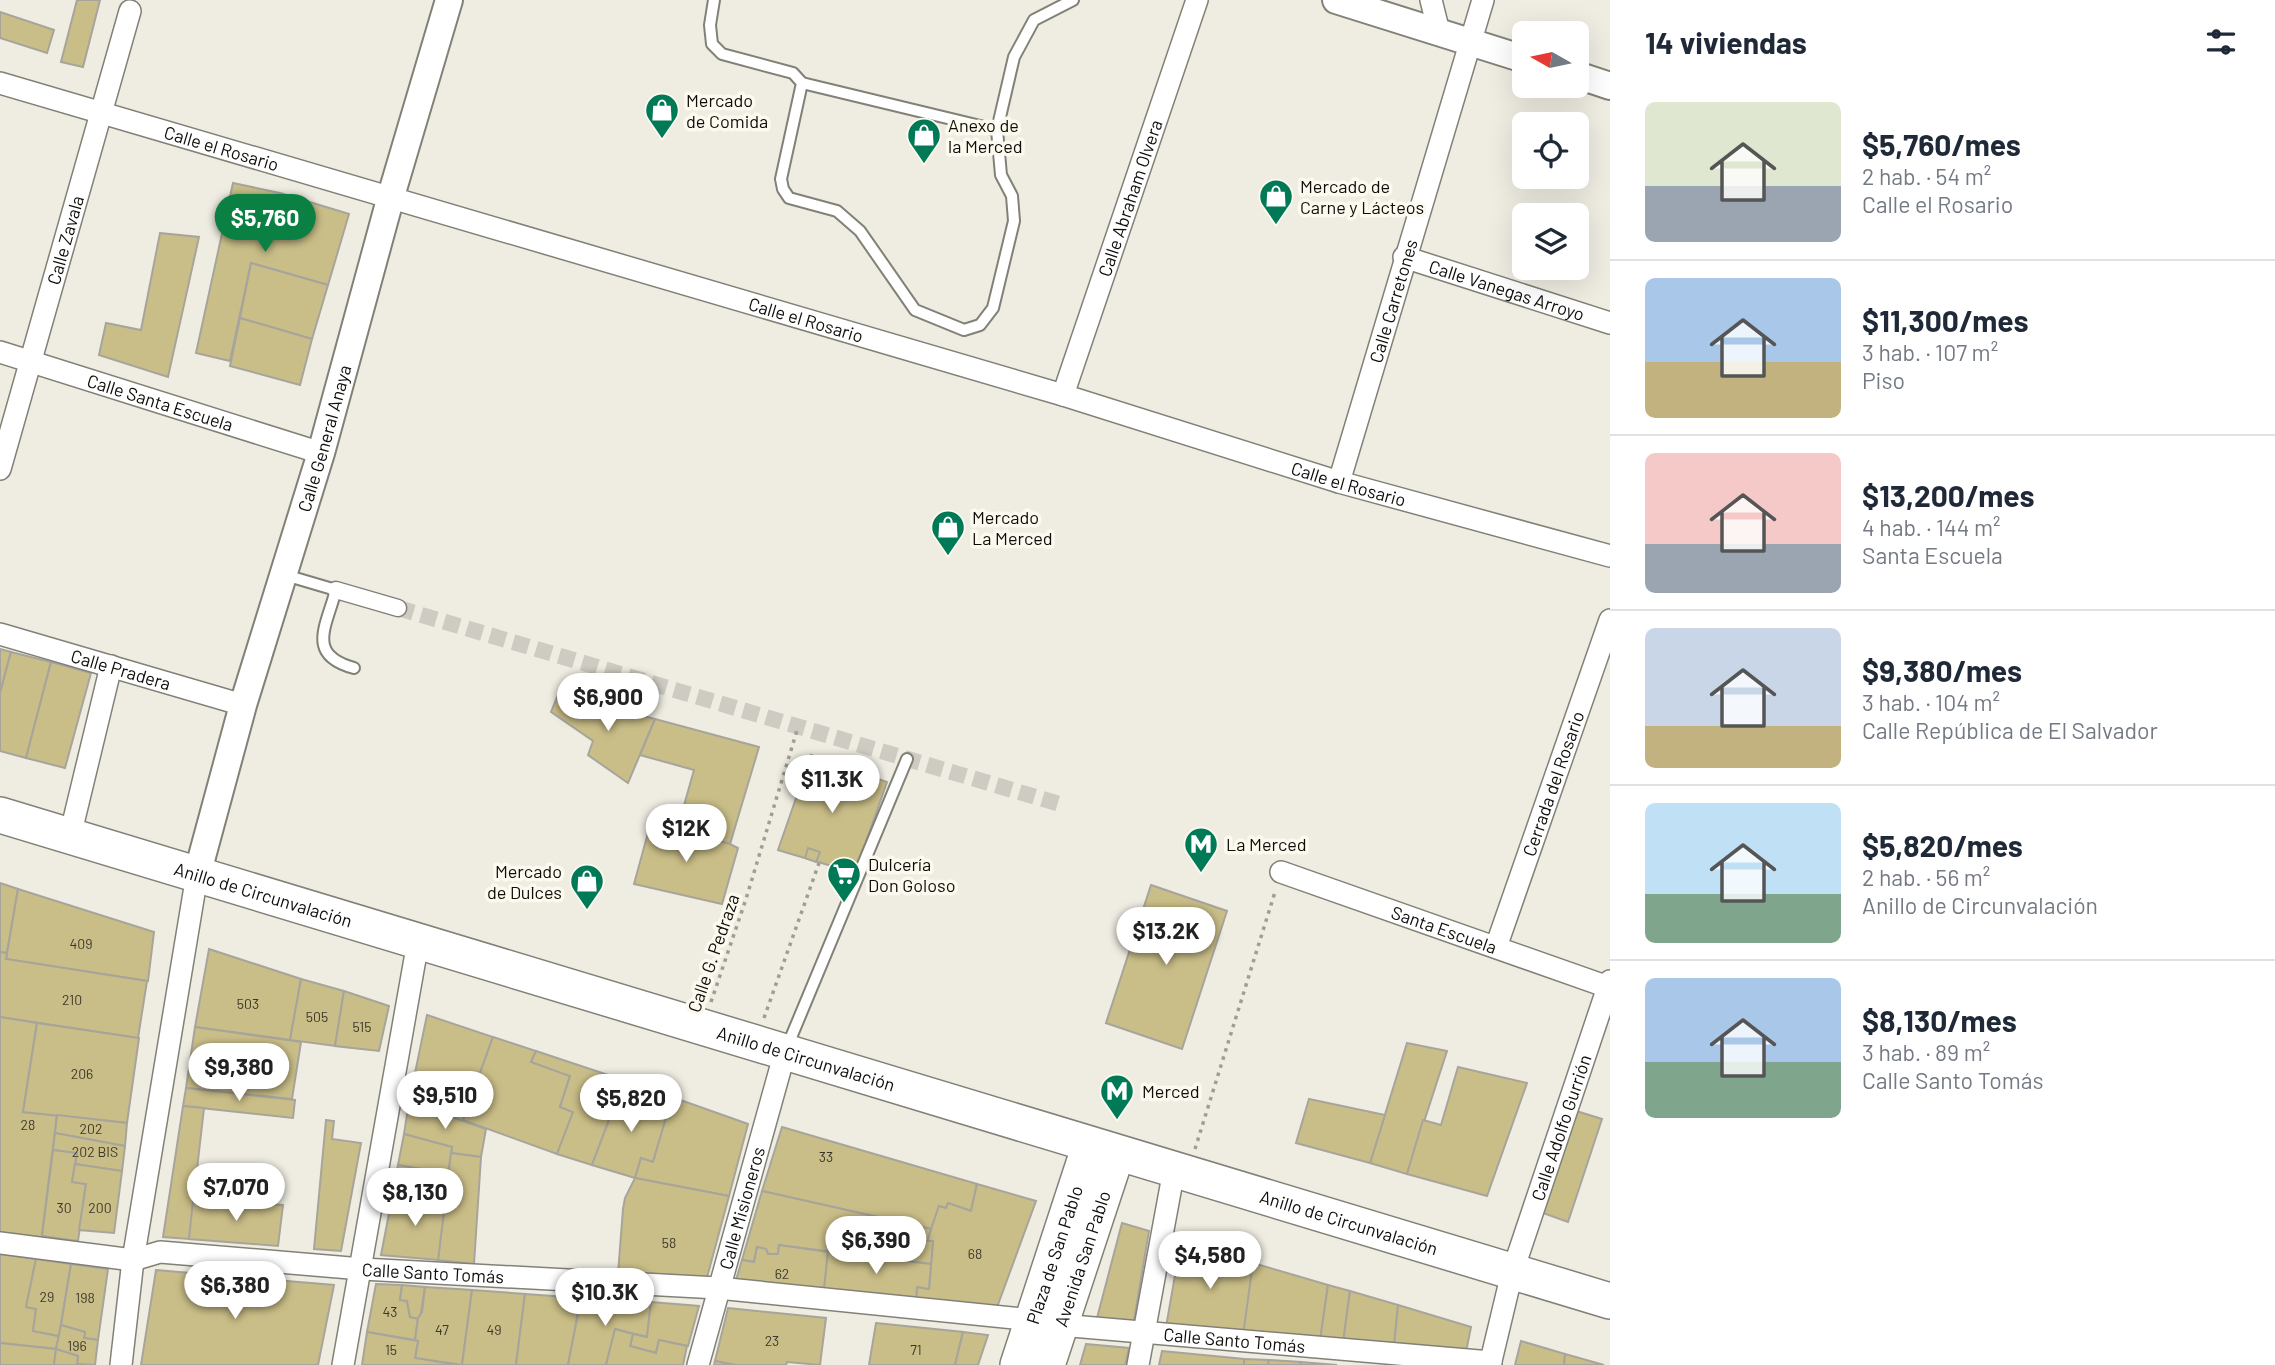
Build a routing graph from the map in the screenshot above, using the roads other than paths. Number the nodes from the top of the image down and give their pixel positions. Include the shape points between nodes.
1 (449, 0) edge
2 (714, 0) edge
3 (1073, 0) edge
4 (1197, 0) edge
5 (1336, 0) edge
6 (1431, 0) edge
7 (1483, 0) edge
8 (130, 11) dead end
9 (1439, 32) junction
10 (1470, 42) junction
11 (1512, 55) edge
12 (1589, 79) edge
13 (0, 83) edge
14 (802, 83) junction
15 (1610, 86) edge
16 (101, 114) junction
17 (997, 130) junction
18 (391, 196) junction
19 (1404, 257) junction
20 (1610, 323) edge
21 (0, 352) edge
22 (32, 362) junction
23 (1063, 395) junction
24 (321, 453) junction
25 (0, 469) edge
26 (1339, 482) junction
27 (1610, 556) edge
28 (284, 575) junction
29 (336, 590) junction
30 (398, 608) tunnel mouth
31 (1610, 620) edge
32 (0, 634) edge
33 (111, 666) junction
34 (354, 668) dead end
35 (243, 705) junction
36 (908, 759) dead end
37 (0, 815) edge
38 (70, 836) junction
39 (1281, 872) road end
40 (197, 874) junction
41 (418, 942) junction
42 (1496, 947) junction
43 (1609, 984) edge
44 (770, 1048) junction
45 (1103, 1149) junction
46 (1174, 1171) junction
47 (0, 1243) edge
48 (133, 1260) junction
49 (362, 1269) junction
50 (1513, 1273) junction
51 (718, 1288) junction
52 (1610, 1301) edge
53 (1046, 1323) junction
54 (1143, 1334) junction
55 (1491, 1363) edge
56 (121, 1365) edge
57 (343, 1365) edge
58 (698, 1365) edge
59 (1018, 1365) edge
60 (1047, 1365) edge
61 (1138, 1365) edge

1 - 18 street, Calle General Anaya
2 - 14 lane via 712,44 722,54 793,73
3 - 17 lane via 1034,20 1014,57
4 - 23 street, Calle Abraham Olvera
5 - 9 street
6 - 9 street
7 - 10 street, Calle Carretones
8 - 16 street, Calle Zavala
9 - 10 street
10 - 11 street
10 - 19 street, Calle Carretones
12 - 15 street
13 - 16 street, Calle el Rosario
14 - 17 lane
14 - 17 lane via 781,179 783,189 789,198 837,211 860,231 915,310 964,330 980,326 993,308 1014,221 1012,196 1001,175
16 - 18 street, Calle el Rosario
16 - 22 street, Calle Zavala
18 - 23 street, Calle el Rosario
18 - 24 street, Calle General Anaya
19 - 20 street, Calle Vanegas Arroyo
19 - 26 street, Calle Carretones
21 - 22 street, Calle Santa Escuela
22 - 24 street, Calle Santa Escuela
22 - 25 street, Calle Zavala
23 - 26 street, Calle el Rosario
24 - 28 street, Calle General Anaya
26 - 27 street, Calle el Rosario
28 - 29 lane
28 - 35 street, Calle General Anaya
29 - 30 street
29 - 34 lane via 323,649 329,659
31 - 42 street, Cerrada del Rosario
32 - 33 street, Calle Pradera
33 - 35 street, Calle Pradera
33 - 38 street
35 - 40 street, Calle General Anaya
36 - 44 lane
37 - 38 main road, Anillo de Circunvalación
38 - 40 main road, Anillo de Circunvalación
39 - 42 street, Santa Escuela
40 - 41 main road, Anillo de Circunvalación
40 - 48 street
41 - 44 main road, Anillo de Circunvalación
41 - 49 street
42 - 43 street, Santa Escuela
43 - 50 street, Calle Adolfo Gurrión
44 - 45 main road, Anillo de Circunvalación
44 - 51 street, Calle Misioneros
45 - 46 main road, Anillo de Circunvalación
45 - 53 main road, Plaza de San Pablo
46 - 50 main road, Anillo de Circunvalación
46 - 54 street
47 - 48 street, Calle Santo Tomás
48 - 49 street, Calle Santo Tomás via 160,1252
48 - 56 street
49 - 51 street, Calle Santo Tomás
49 - 57 street
50 - 52 main road, Anillo de Circunvalación
50 - 55 street, Calle Adolfo Gurrión
51 - 53 street, Calle Santo Tomás
51 - 58 street, Calle Misioneros
53 - 54 street, Calle Santo Tomás
53 - 59 main road, Plaza de San Pablo
53 - 60 main road, Avenida San Pablo
54 - 55 street, Calle Santo Tomás
54 - 61 street

